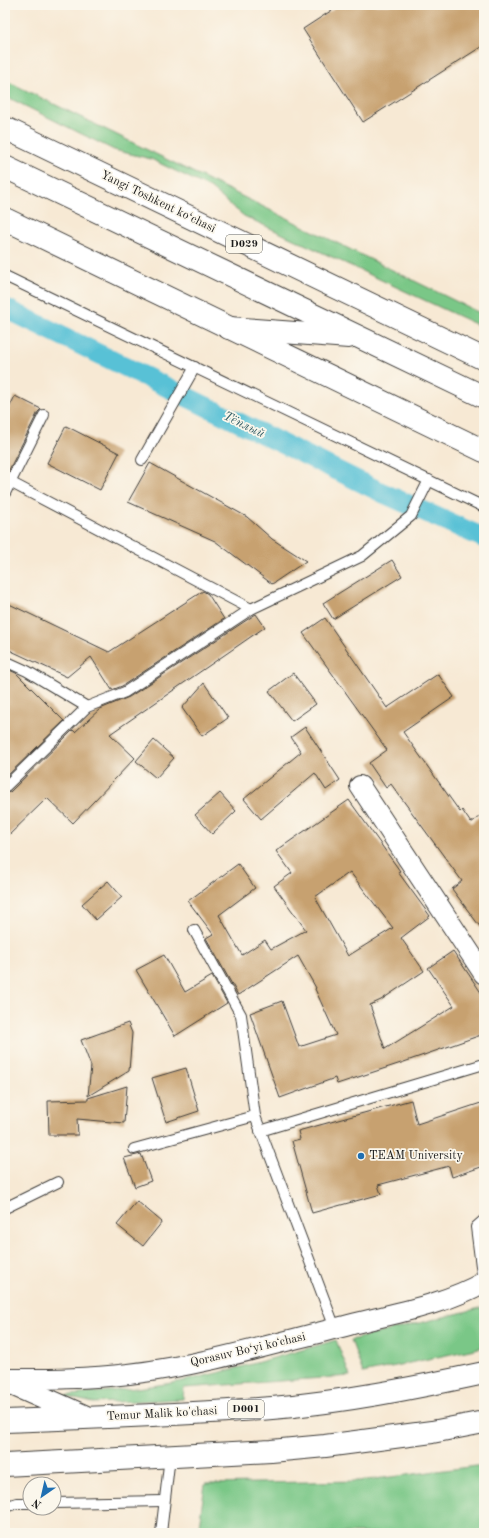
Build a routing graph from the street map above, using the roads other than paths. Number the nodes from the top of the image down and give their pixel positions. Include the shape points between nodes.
1 (5, 128) edge
2 (5, 167) edge
3 (5, 219) edge
4 (5, 276) edge
5 (229, 328) junction
6 (361, 338) junction
7 (484, 359) edge
8 (195, 367) junction
9 (484, 397) edge
10 (44, 415) dead end
11 (484, 451) edge
12 (142, 460) dead end
13 (429, 480) junction
14 (10, 482) junction
15 (5, 493) edge
16 (484, 507) edge
17 (252, 609) junction
18 (5, 661) edge
19 (87, 707) junction
20 (5, 786) edge
21 (360, 786) dead end
22 (194, 930) dead end
23 (484, 974) edge
24 (484, 1064) edge
25 (255, 1116) junction
26 (260, 1131) junction
27 (134, 1149) dead end
28 (58, 1182) dead end
29 (5, 1208) edge
30 (484, 1220) edge
31 (484, 1282) edge
32 (335, 1328) junction
33 (484, 1373) edge
34 (5, 1380) edge
35 (88, 1418) junction
36 (5, 1421) edge
37 (484, 1422) edge
38 (170, 1456) junction
39 (5, 1465) edge
40 (164, 1502) junction
41 (22, 1503) edge
42 (62, 1503) edge
43 (5, 1507) edge
44 (161, 1533) edge

1 - 7 main road, Yangi Toshkent ko‘chasi / D029
2 - 6 main road
3 - 5 main road
4 - 8 lane
5 - 6 main road
5 - 11 main road
6 - 9 main road
8 - 12 lane
8 - 13 lane
10 - 14 lane
13 - 16 lane
13 - 17 lane via 411,516 362,556
14 - 15 lane
14 - 17 lane
17 - 19 lane via 124,692
18 - 19 lane via 27,671
19 - 20 lane
21 - 23 street
22 - 25 lane via 241,1015
24 - 26 lane
25 - 26 lane
25 - 27 lane
26 - 32 lane
28 - 29 lane
30 - 31 lane via 476,1227
31 - 32 street, Qorasuv Bo‘yi koʻchasi via 428,1304
32 - 34 street, Qorasuv Bo‘yi koʻchasi via 251,1351 157,1370 101,1377
33 - 35 main road, Temur Malik ko'chasi / D001 via 324,1402 272,1408
34 - 35 main road
35 - 36 main road, Temur Malik ko'chasi / D001
37 - 38 main road via 432,1432 325,1446
38 - 39 main road
38 - 40 lane
40 - 42 lane
40 - 44 lane
41 - 43 lane

